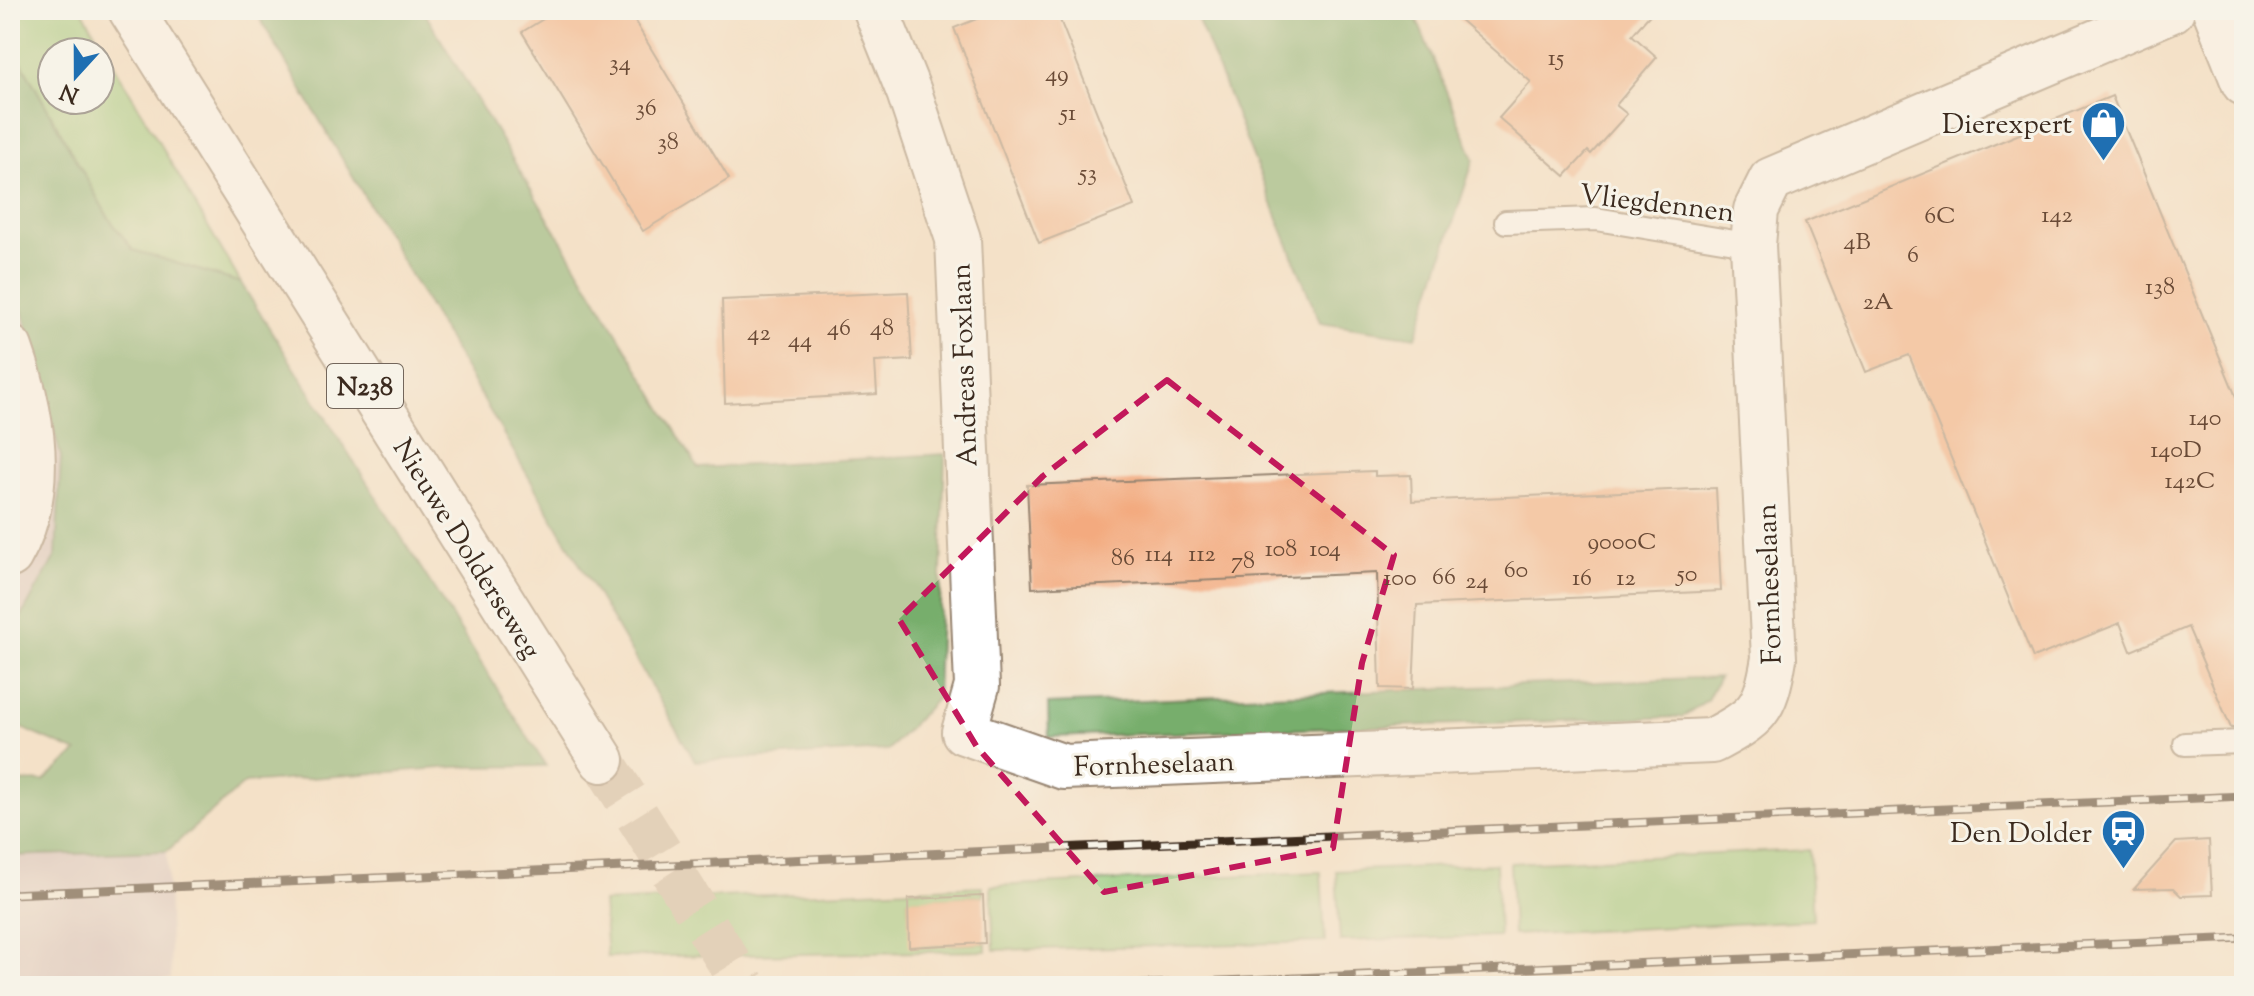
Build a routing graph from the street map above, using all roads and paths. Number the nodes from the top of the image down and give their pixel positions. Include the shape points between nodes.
1 (131, 10) edge
2 (876, 10) edge
3 (2172, 10) edge
4 (2215, 10) edge
5 (2244, 83) edge
6 (1506, 222) dead end
7 (1753, 245) junction
8 (10, 348) edge
9 (10, 555) edge
10 (964, 732) joint
11 (2244, 742) edge
12 (2185, 744) dead end
13 (602, 760) tunnel mouth

1 - 13 street, Nieuwe Dolderseweg / N238
2 - 10 street, Andreas Foxlaan via 958,239 977,686
3 - 7 street, Fornheselaan via 1771,180 1756,210
4 - 5 street
6 - 7 lane, Vliegdennen via 1596,219
7 - 10 street, Fornheselaan via 1774,658 1769,690 1754,718 1712,741 1064,767
8 - 9 street via 31,425 34,476
11 - 12 lane

